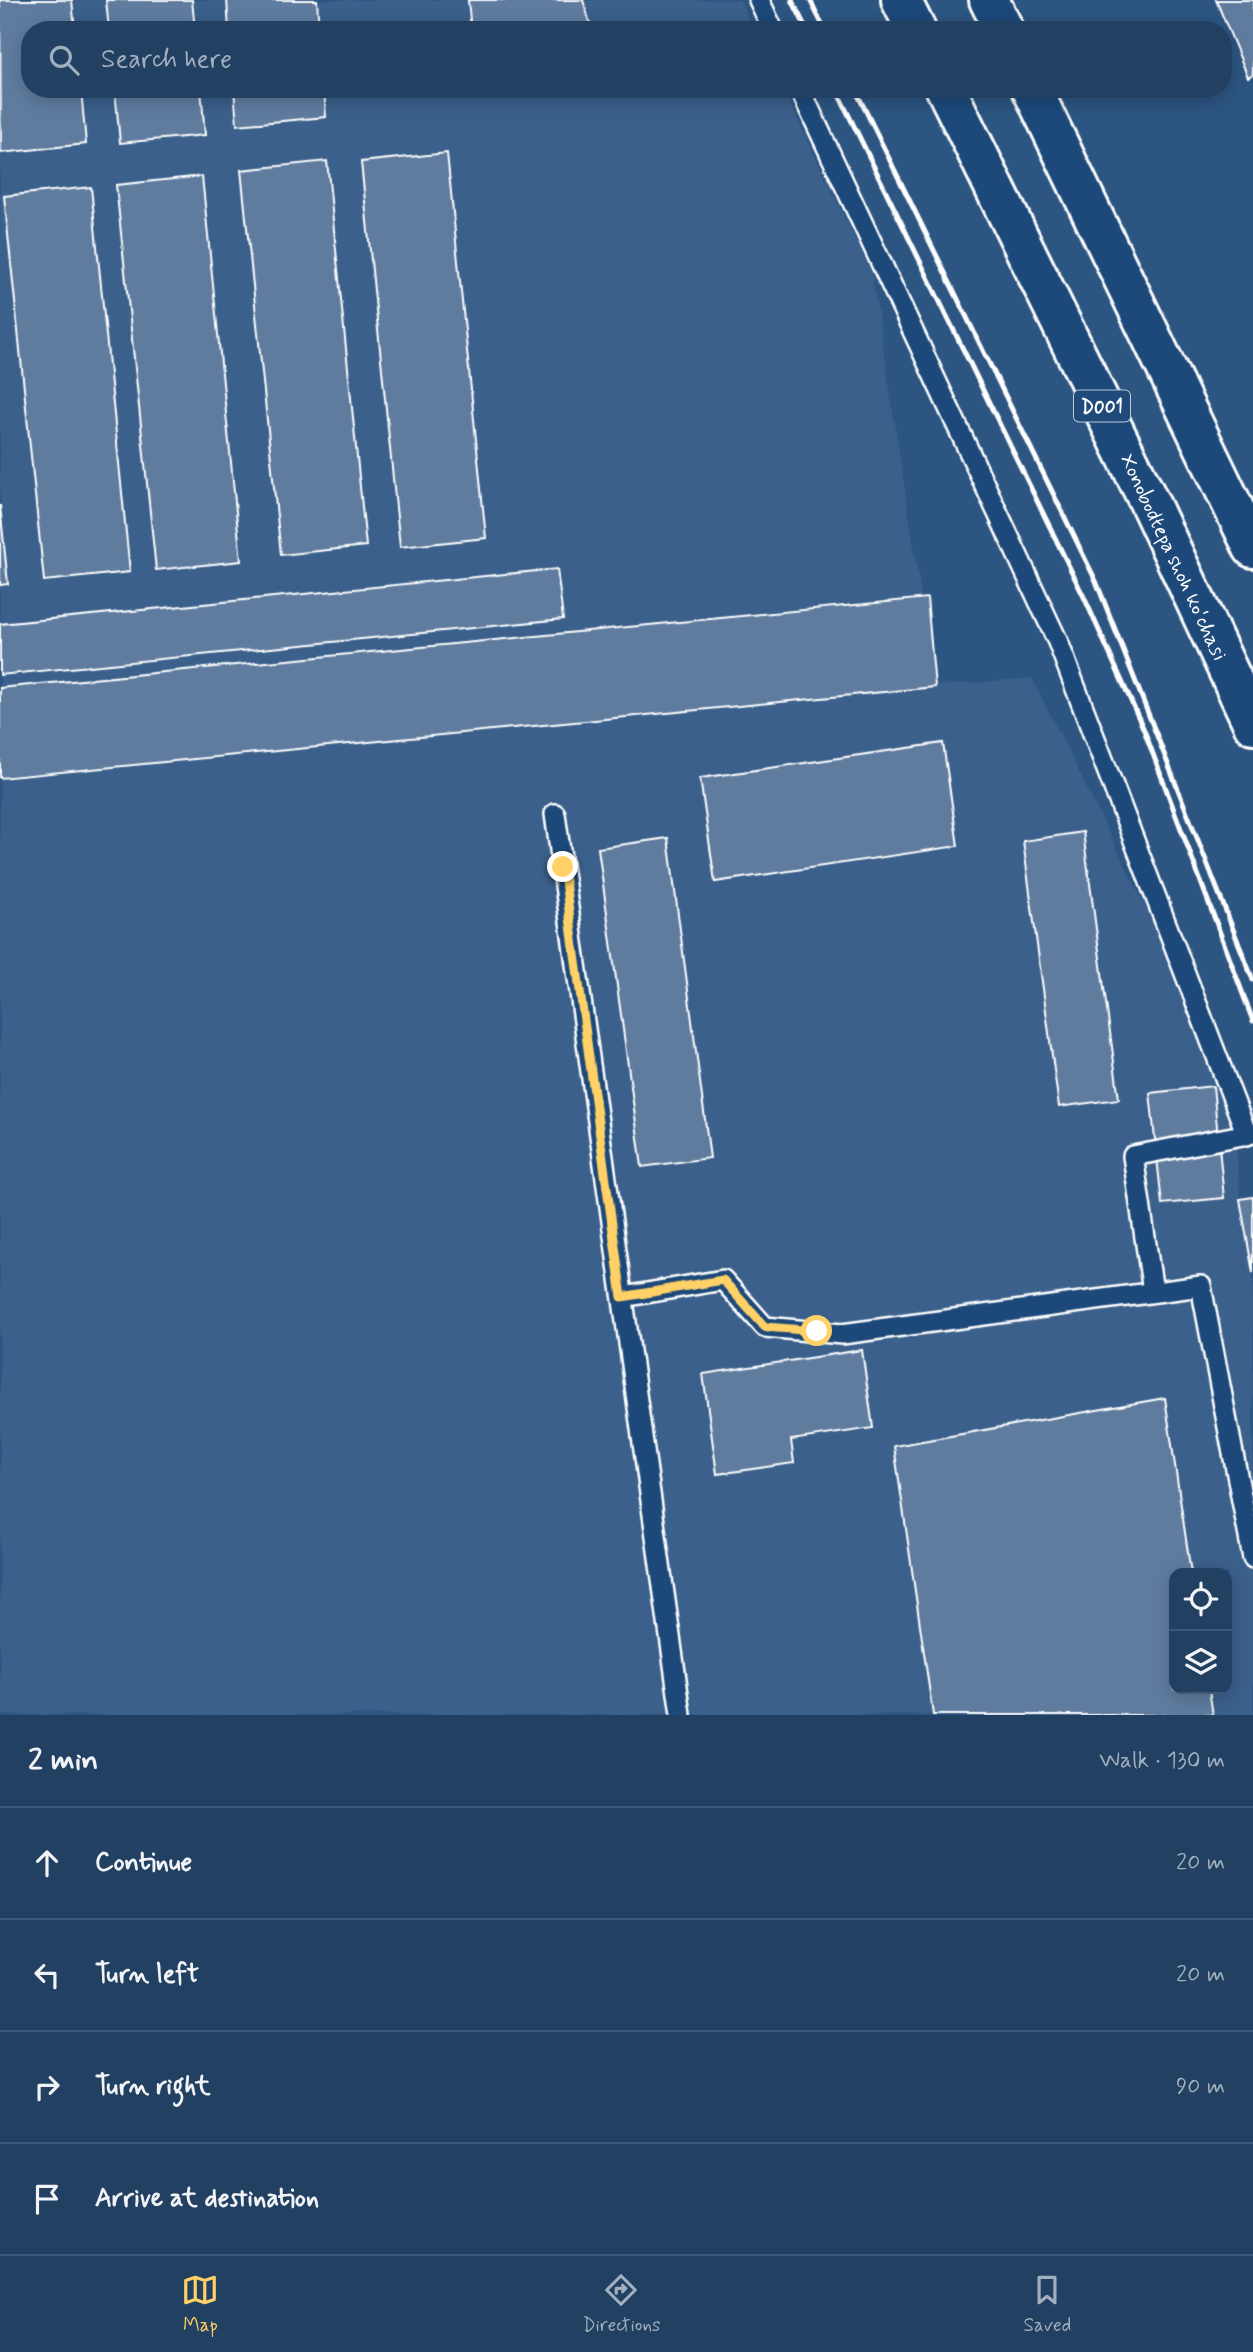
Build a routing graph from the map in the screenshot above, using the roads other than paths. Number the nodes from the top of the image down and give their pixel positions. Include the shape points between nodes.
1 (759, 0) edge
2 (901, 0) edge
3 (989, 0) edge
4 (769, 21) edge
5 (912, 21) edge
6 (1000, 21) edge
7 (804, 98) edge
8 (950, 98) edge
9 (1036, 98) edge
10 (1253, 548) edge
11 (1253, 724) edge
12 (555, 814) dead end
13 (1250, 1134) edge
14 (1153, 1292) junction
15 (622, 1297) junction
16 (1253, 1558) edge
17 (681, 1715) edge

1 - 4 lane
2 - 5 highway
3 - 6 highway
7 - 13 lane via 1058,642
8 - 11 highway, Xonobodtepa shoh ko'chasi / D001
9 - 10 highway
12 - 15 lane
13 - 14 lane via 1133,1156
14 - 15 lane via 842,1334 765,1327 723,1280
14 - 16 lane via 1201,1286
15 - 17 lane

